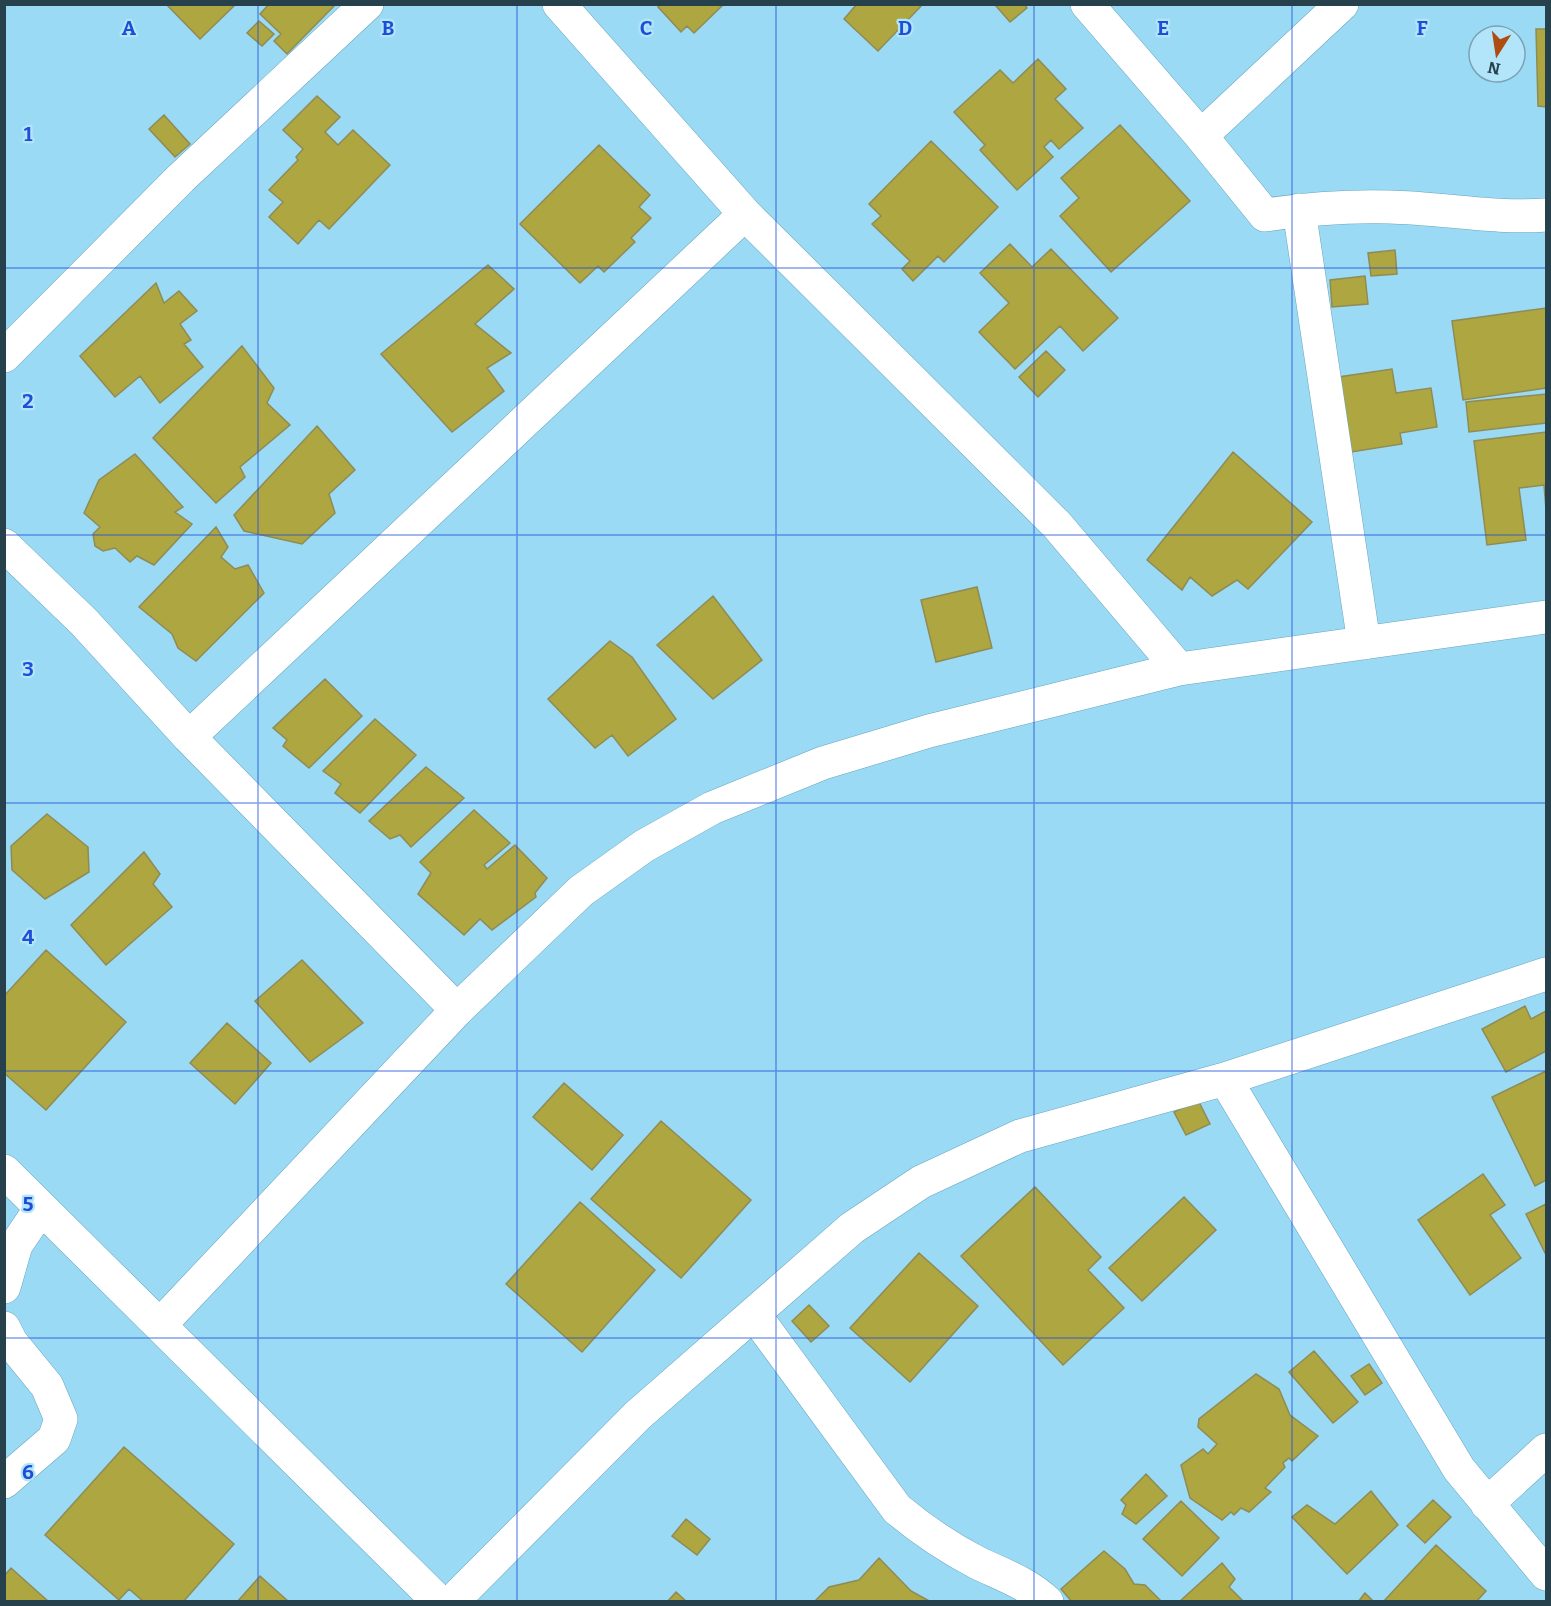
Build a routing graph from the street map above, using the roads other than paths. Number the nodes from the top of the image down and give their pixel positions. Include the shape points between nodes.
1 (367, 4) edge
2 (559, 4) edge
3 (1087, 4) edge
4 (1342, 4) edge
5 (1201, 136) junction
6 (1299, 210) junction
7 (746, 214) junction
8 (1546, 215) edge
9 (4, 356) edge
10 (4, 545) edge
11 (1546, 617) edge
12 (1364, 643) junction
13 (1179, 669) junction
14 (189, 736) junction
15 (1546, 974) edge
16 (457, 1010) junction
17 (1225, 1079) junction
18 (4, 1171) edge
19 (41, 1208) junction
20 (4, 1287) edge
21 (754, 1314) junction
22 (160, 1325) junction
23 (4, 1328) edge
24 (1546, 1450) edge
25 (4, 1482) edge
26 (1487, 1504) junction
27 (1546, 1574) edge
28 (439, 1602) edge
29 (452, 1602) edge
30 (1047, 1602) edge

1 - 9 street via 181,178
2 - 7 street
3 - 5 street
4 - 5 street
5 - 6 street via 1265,215
6 - 8 street via 1389,207 1523,217
6 - 12 street
7 - 13 street via 1057,525
7 - 14 street
10 - 14 street via 84,622
11 - 12 street
12 - 13 street
13 - 16 street via 929,731 823,763 712,808 644,846 581,891
14 - 16 street
15 - 17 street
16 - 22 street
17 - 21 street via 1020,1136 921,1182 852,1228
17 - 26 street via 1459,1469
18 - 19 street
19 - 20 street via 16,1245
19 - 22 street
21 - 29 street via 638,1414
21 - 30 street via 897,1509 923,1531 1035,1590
22 - 28 street
23 - 25 street via 46,1386 61,1419 54,1439
24 - 26 street
26 - 27 street

